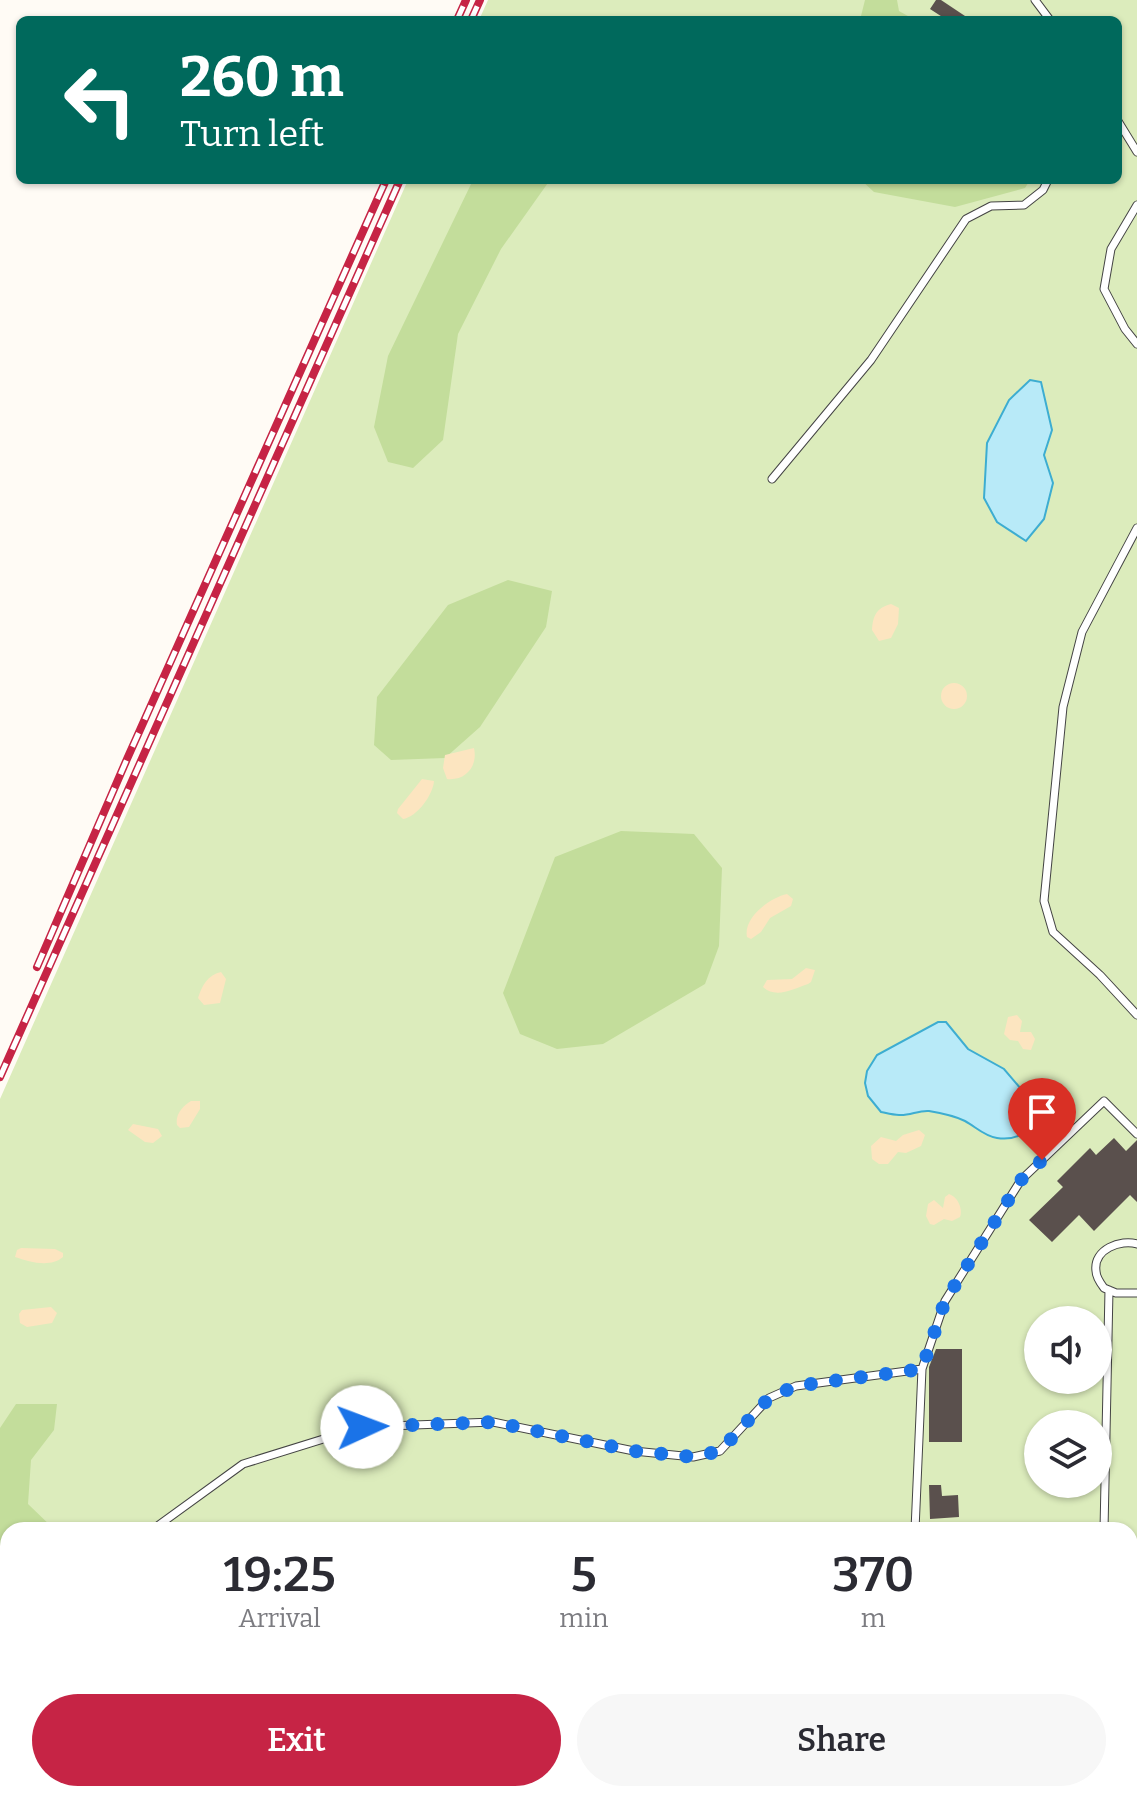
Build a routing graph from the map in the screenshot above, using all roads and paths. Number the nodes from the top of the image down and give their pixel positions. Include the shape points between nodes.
1 (1122, 128) edge
2 (1137, 152) edge
3 (1046, 184) edge
4 (1137, 205) edge
5 (1137, 344) edge
6 (772, 479) dead end
7 (1137, 528) edge
8 (1137, 1015) edge
9 (1137, 1134) edge
10 (1136, 1241) edge
11 (1109, 1290) junction
12 (1137, 1293) edge
13 (922, 1369) junction
14 (163, 1522) edge
15 (915, 1522) edge
16 (1104, 1522) edge

1 - 2 lane
3 - 6 lane via 1024,205 991,206 966,219 871,360
4 - 5 lane via 1111,249 1104,289
7 - 8 lane via 1082,632 1063,707 1044,901 1053,932
9 - 13 lane via 1104,1101 1021,1180 945,1301
10 - 11 lane via 1116,1243 1099,1255 1095,1270
11 - 12 lane
11 - 16 lane
13 - 14 lane via 796,1386 769,1398 720,1451 693,1457 634,1451 493,1422 362,1427 243,1464
13 - 15 lane

